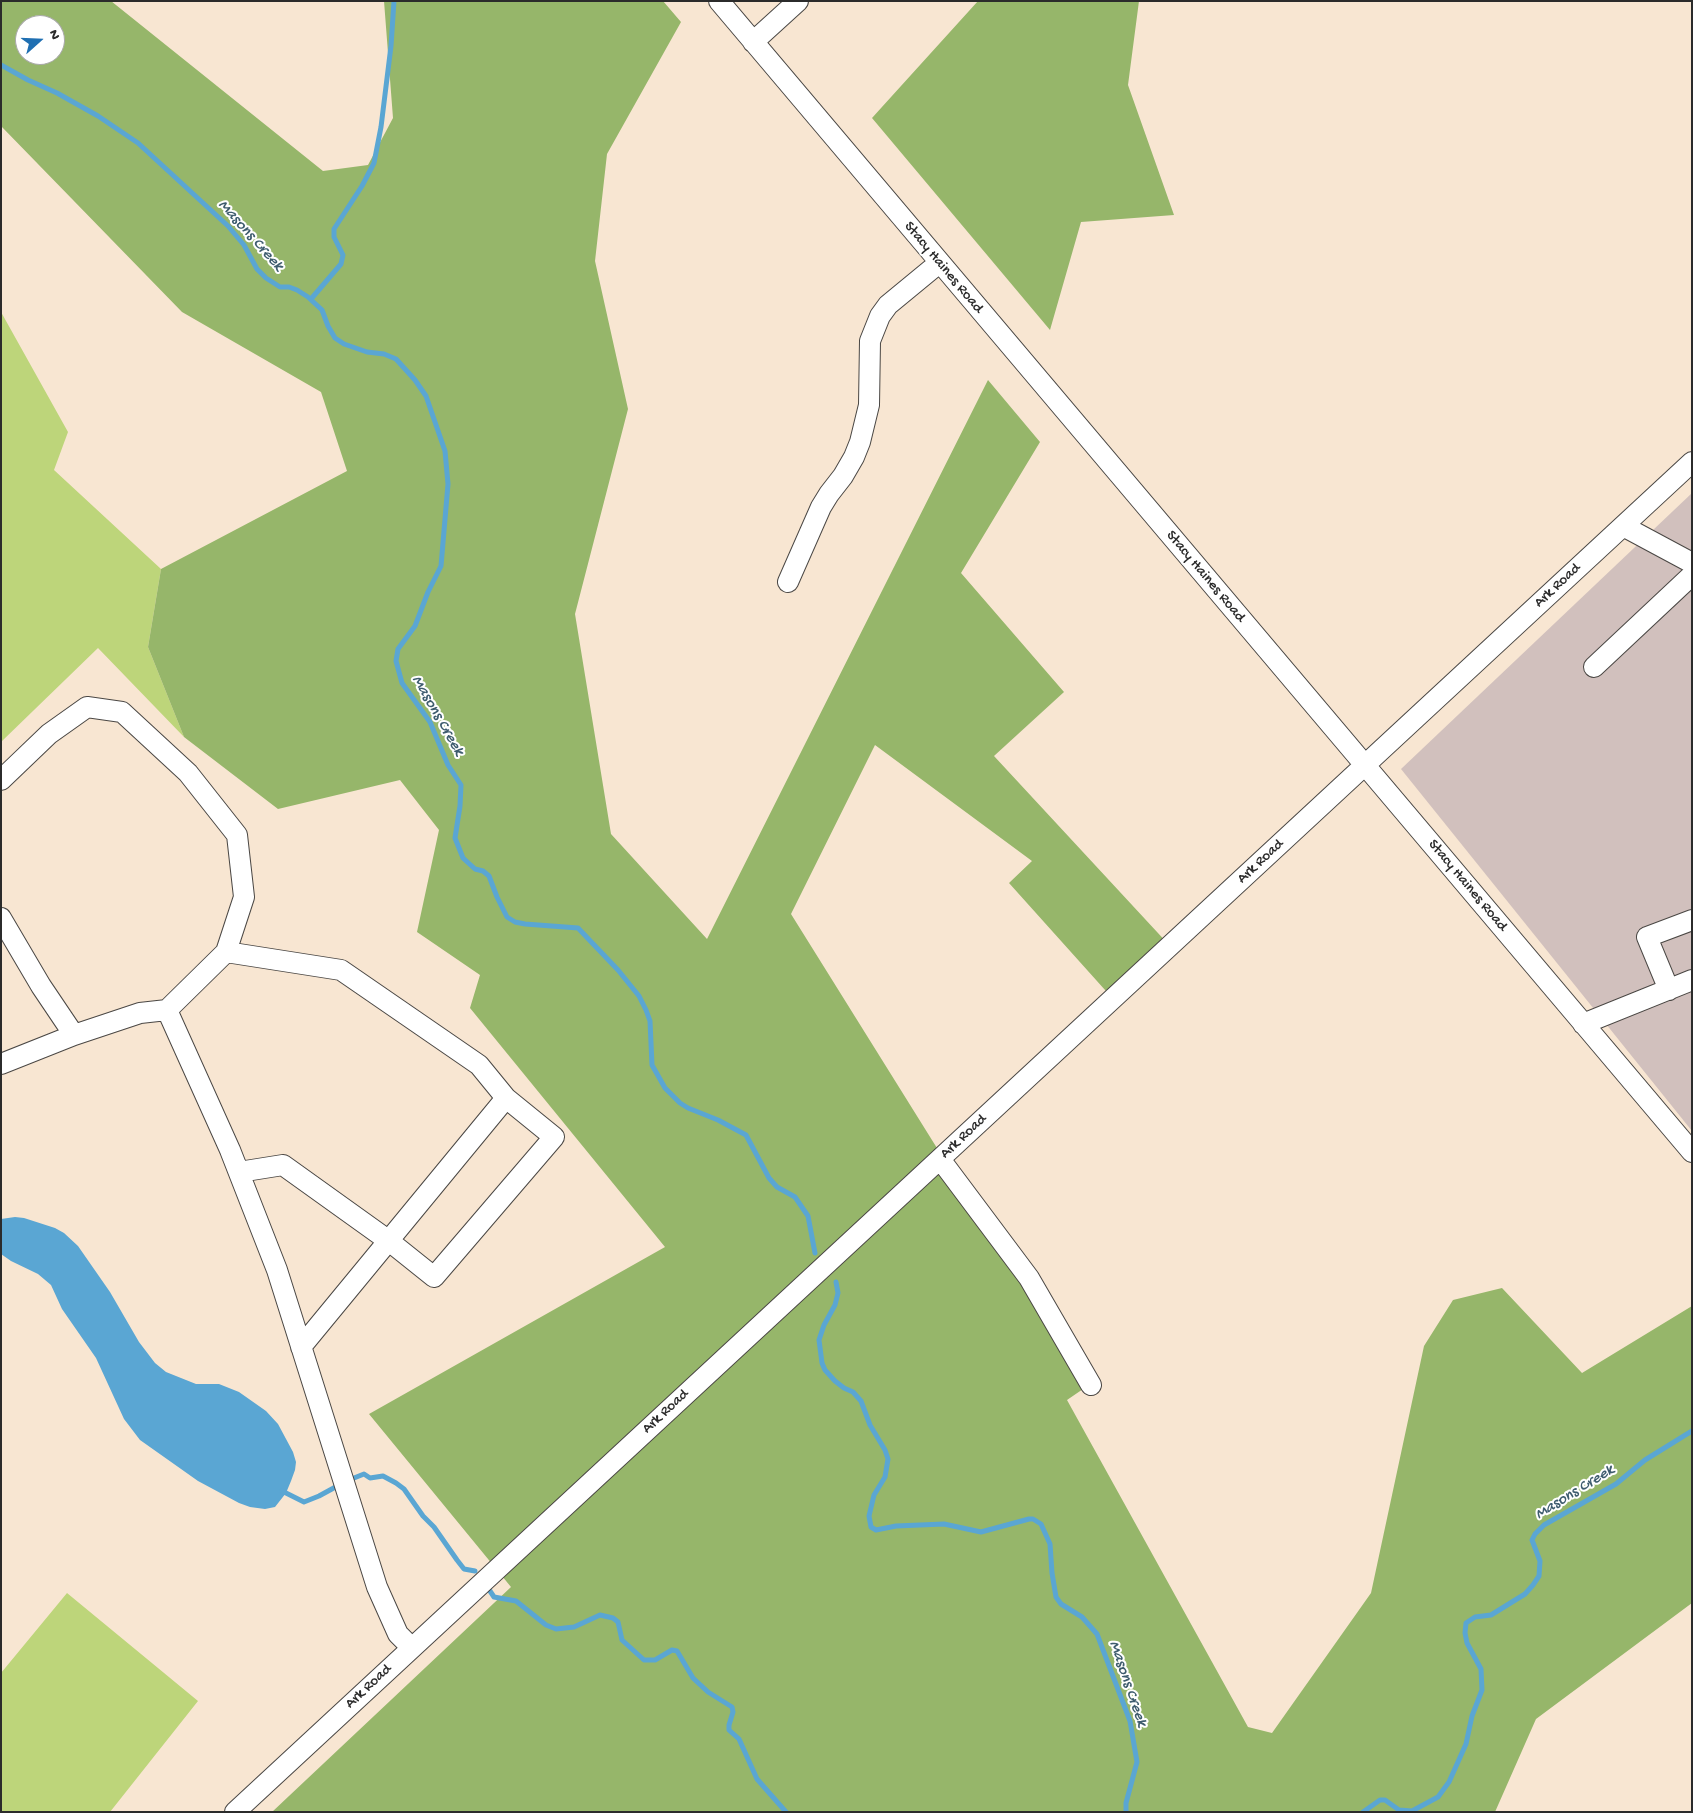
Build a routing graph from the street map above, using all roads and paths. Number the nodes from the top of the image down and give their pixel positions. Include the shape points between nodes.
1 (719, 1) edge
2 (798, 1) edge
3 (753, 42) junction
4 (939, 263) junction
5 (1692, 462) edge
6 (1623, 526) junction
7 (1692, 563) edge
8 (1692, 575) edge
9 (788, 582) dead end
10 (1594, 667) dead end
11 (1365, 765) junction
12 (1, 780) edge
13 (1, 918) edge
14 (1692, 920) edge
15 (226, 952) junction
16 (1692, 980) edge
17 (1669, 990) junction
18 (166, 1010) junction
19 (1583, 1024) junction
20 (74, 1035) junction
21 (1, 1064) edge
22 (506, 1098) junction
23 (1692, 1152) edge
24 (940, 1159) junction
25 (239, 1172) junction
26 (389, 1240) junction
27 (301, 1347) junction
28 (1091, 1385) dead end
29 (412, 1648) junction
30 (235, 1812) edge

1 - 3 street, Stacy Haines Road
2 - 3 street
3 - 4 street, Stacy Haines Road
4 - 9 street via 888,305 880,316 870,342 869,405 860,442 843,476 821,507
4 - 11 street, Stacy Haines Road
5 - 6 street, Ark Road
6 - 7 street
6 - 11 street, Ark Road
8 - 10 street
11 - 19 street, Stacy Haines Road
11 - 24 street, Ark Road
12 - 15 street via 49,734 88,707 122,712 188,773 237,835 244,896
13 - 20 street
14 - 17 street via 1647,937
15 - 18 street
15 - 22 street via 341,970 479,1065
16 - 17 street
17 - 19 street
18 - 20 street via 140,1013
18 - 25 street
19 - 23 street, Stacy Haines Road
20 - 21 street
22 - 26 street
22 - 26 street via 554,1138 434,1277
24 - 28 street via 1028,1278
24 - 29 street, Ark Road
25 - 26 street via 283,1165
25 - 27 street via 277,1270
26 - 27 street
27 - 29 street via 377,1587 398,1634
29 - 30 street, Ark Road

